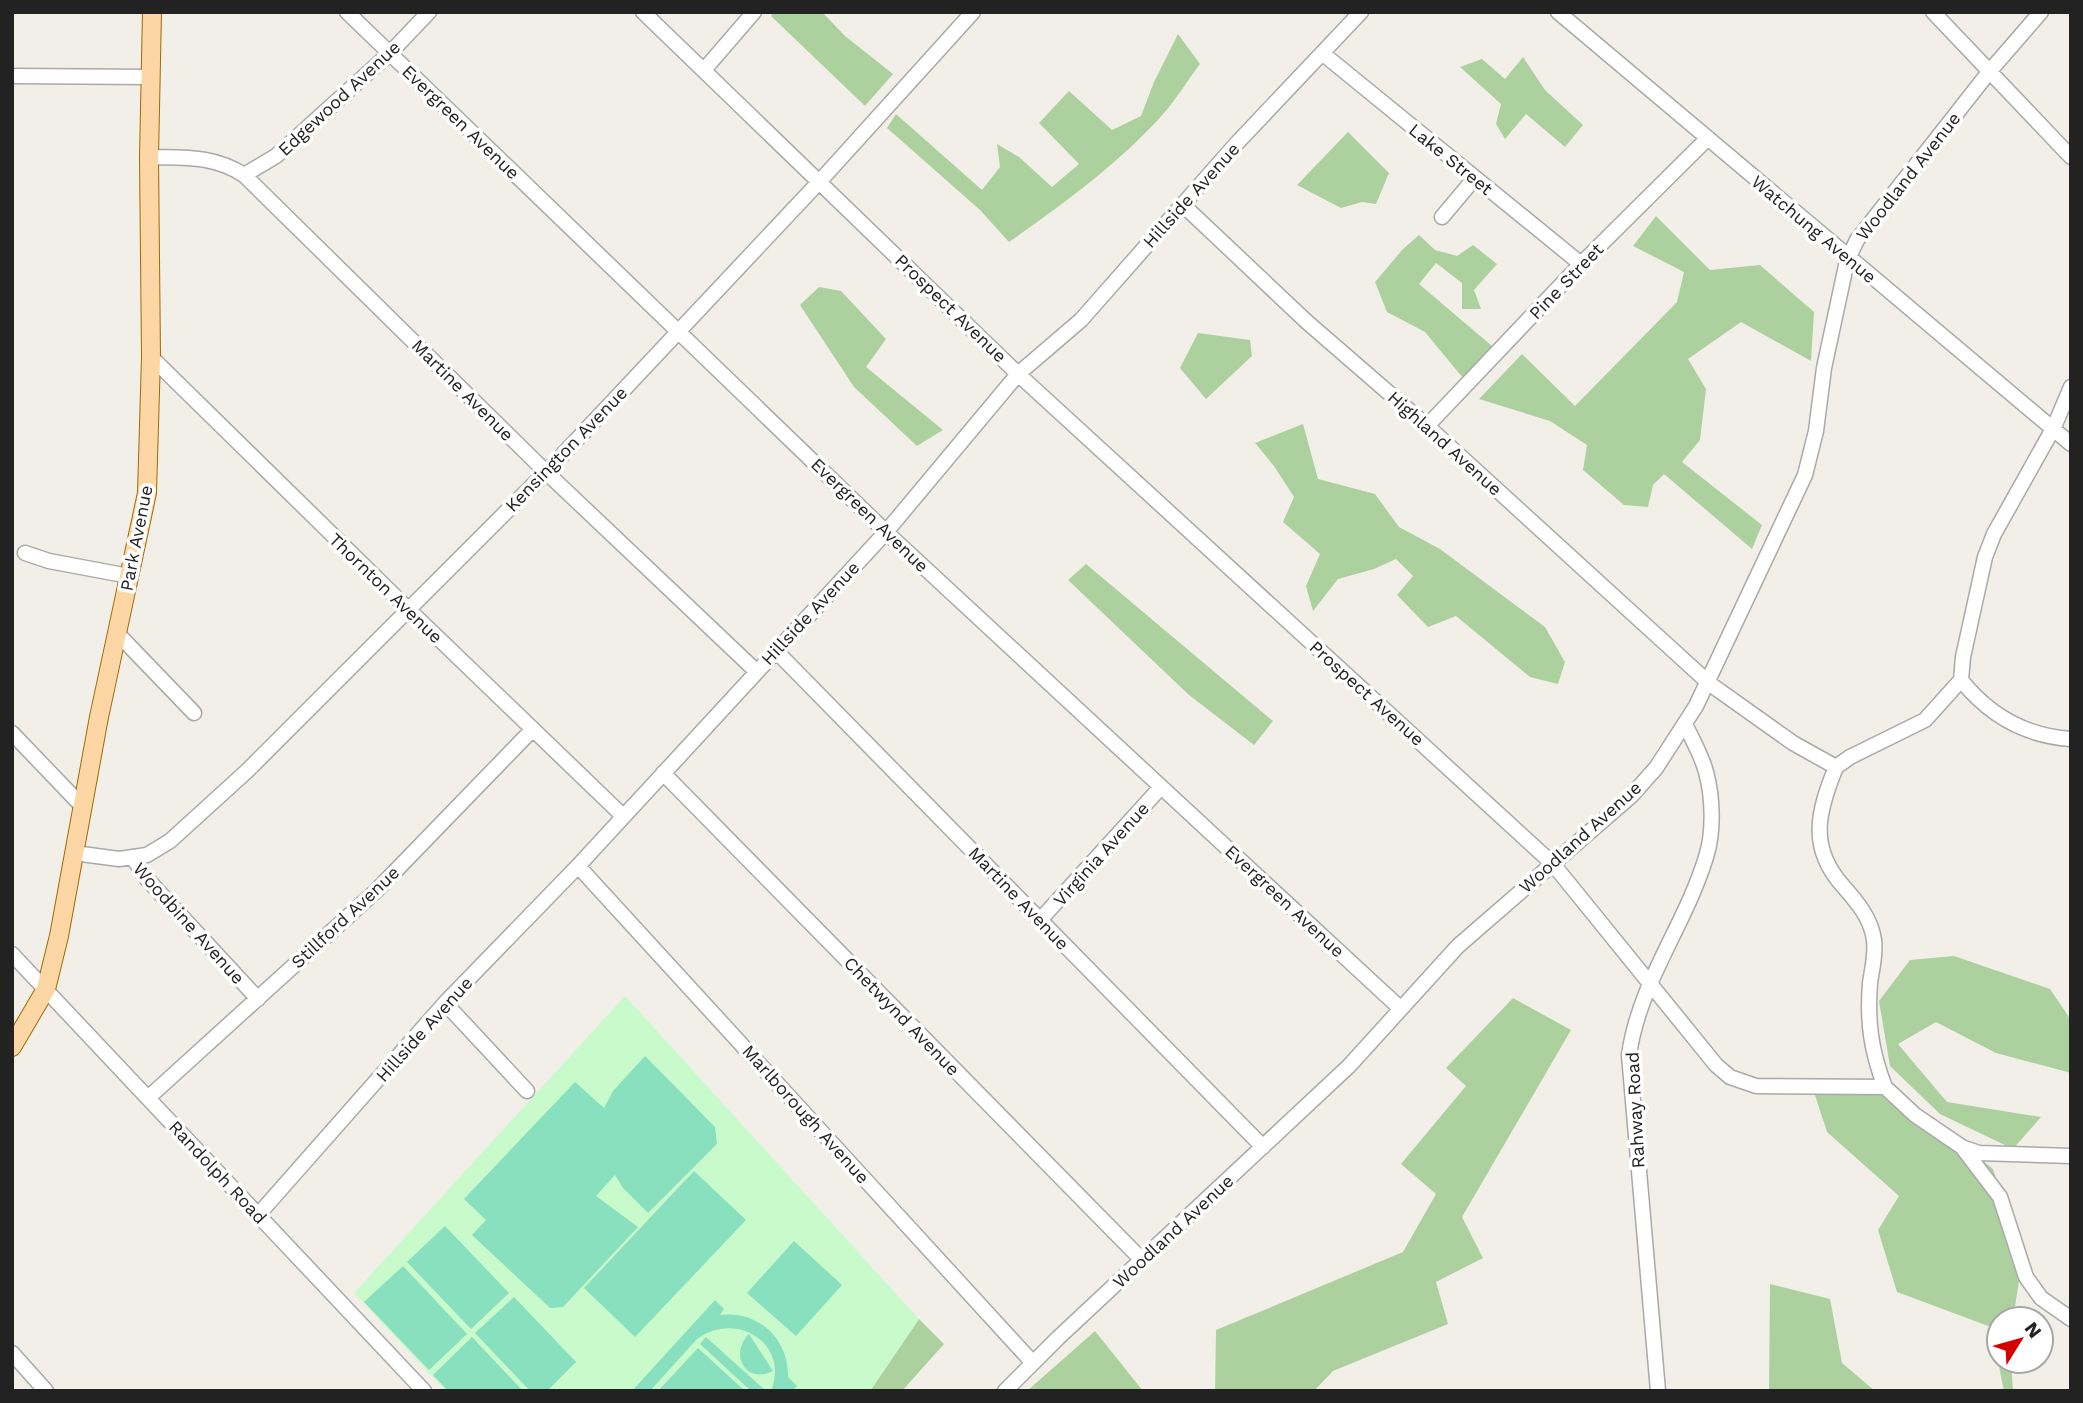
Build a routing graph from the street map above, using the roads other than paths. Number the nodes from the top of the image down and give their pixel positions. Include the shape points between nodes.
1 (152, 12) edge
2 (347, 12) edge
3 (429, 12) edge
4 (643, 12) edge
5 (754, 12) edge
6 (973, 12) edge
7 (1361, 12) edge
8 (1558, 12) edge
9 (1933, 12) edge
10 (2041, 12) edge
11 (390, 53) junction
12 (1322, 54) junction
13 (704, 70) junction
14 (1989, 72) junction
15 (12, 76) edge
16 (151, 77) junction
17 (1708, 138) junction
18 (149, 157) junction
19 (2071, 157) edge
20 (244, 175) junction
21 (1474, 179) junction
22 (820, 181) junction
23 (1182, 204) junction
24 (1441, 217) dead end
25 (1848, 258) junction
26 (1581, 264) junction
27 (678, 331) junction
28 (151, 357) junction
29 (1018, 374) junction
30 (2071, 387) edge
31 (1426, 426) junction
32 (2053, 429) junction
33 (2071, 444) edge
34 (546, 472) junction
35 (886, 532) junction
36 (25, 553) dead end
37 (129, 576) junction
38 (408, 610) junction
39 (116, 632) junction
40 (775, 650) junction
41 (756, 671) junction
42 (1961, 680) junction
43 (1708, 682) junction
44 (194, 713) dead end
45 (1685, 723) junction
46 (533, 729) junction
47 (12, 733) edge
48 (2071, 739) edge
49 (1836, 767) junction
50 (663, 773) junction
51 (1161, 787) junction
52 (82, 806) junction
53 (623, 816) junction
54 (74, 853) junction
55 (133, 858) junction
56 (1553, 864) junction
57 (578, 866) junction
58 (1040, 920) junction
59 (12, 954) edge
60 (1649, 982) junction
61 (46, 989) junction
62 (258, 999) junction
63 (445, 1003) junction
64 (1401, 1009) junction
65 (12, 1047) edge
66 (1885, 1087) junction
67 (527, 1091) dead end
68 (149, 1097) junction
69 (1263, 1147) junction
70 (1962, 1147) junction
71 (2071, 1156) edge
72 (258, 1215) junction
73 (1142, 1260) junction
74 (2071, 1319) edge
75 (12, 1353) edge
76 (1033, 1363) junction
77 (46, 1391) edge
78 (424, 1391) edge
79 (1005, 1391) edge
80 (1658, 1391) edge

1 - 16 main road, Park Avenue
2 - 11 street, Evergreen Avenue
3 - 11 street, Edgewood Avenue
4 - 13 street, Prospect Avenue
5 - 13 street
6 - 22 street, Kensington Avenue
7 - 12 street, Hillside Avenue
8 - 17 street, Watchung Avenue
9 - 14 street
10 - 14 street, Woodland Avenue
11 - 20 street, Edgewood Avenue via 276,156
11 - 27 street, Evergreen Avenue
12 - 21 street, Lake Street
12 - 23 street, Hillside Avenue
13 - 22 street, Prospect Avenue
14 - 19 street
14 - 25 street, Woodland Avenue via 1857,240
15 - 16 street
16 - 18 main road, Park Avenue
17 - 25 street, Watchung Avenue
17 - 26 street, Pine Street
18 - 20 street, Martine Avenue via 217,161
18 - 28 main road, Park Avenue
20 - 34 street, Martine Avenue
21 - 24 street
21 - 26 street, Lake Street
22 - 27 street, Kensington Avenue
22 - 29 street, Prospect Avenue
23 - 29 street, Hillside Avenue via 1081,320
23 - 31 street, Highland Avenue
25 - 32 street, Watchung Avenue
25 - 43 street, Woodland Avenue via 1805,475
26 - 31 street, Pine Street
27 - 34 street, Kensington Avenue
27 - 35 street, Evergreen Avenue
28 - 37 main road, Park Avenue via 147,493
28 - 38 street, Thornton Avenue
29 - 35 street, Hillside Avenue
29 - 56 street, Prospect Avenue
30 - 32 street
31 - 43 street, Highland Avenue
32 - 33 street, Watchung Avenue
32 - 42 street via 1985,557
34 - 38 street, Kensington Avenue
34 - 41 street, Martine Avenue
35 - 40 street, Hillside Avenue
35 - 51 street, Evergreen Avenue
36 - 37 street
37 - 39 main road, Park Avenue
38 - 46 street, Thornton Avenue
38 - 55 street, Kensington Avenue via 170,841
39 - 44 street
39 - 52 main road, Park Avenue
40 - 41 street, Hillside Avenue
40 - 58 street, Martine Avenue
41 - 50 street, Hillside Avenue
42 - 48 street via 2006,720 2033,732
42 - 49 street via 1925,720
43 - 45 street, Woodland Avenue
43 - 49 street, Highland Avenue via 1793,743
45 - 56 street, Woodland Avenue via 1631,796
45 - 60 street, Rahway Road via 1706,771 1711,826 1707,856
46 - 53 street, Thornton Avenue
46 - 62 street, Stillford Avenue via 376,891
47 - 52 street
49 - 66 street via 1826,793 1819,842 1834,876 1861,906 1875,942 1870,1034
50 - 53 street, Hillside Avenue
50 - 73 street, Chetwynd Avenue
51 - 58 street, Virginia Avenue
51 - 64 street, Evergreen Avenue
52 - 54 main road, Park Avenue
53 - 57 street, Hillside Avenue
54 - 55 street, Woodbine Avenue
54 - 61 main road, Park Avenue
55 - 62 street, Woodbine Avenue
56 - 60 street, Prospect Avenue
56 - 64 street, Woodland Avenue via 1458,946
57 - 63 street, Hillside Avenue
57 - 76 street, Marlborough Avenue
58 - 69 street, Martine Avenue
59 - 61 street, Randolph Road
60 - 66 street, Prospect Avenue via 1730,1077 1756,1086
60 - 80 street, Rahway Road via 1629,1055
61 - 65 main road, Park Avenue
61 - 68 street, Randolph Road
62 - 68 street, Stillford Avenue
63 - 67 street
63 - 72 street, Hillside Avenue
64 - 69 street, Woodland Avenue via 1349,1066
66 - 70 street via 1915,1115
68 - 72 street, Randolph Road
69 - 73 street, Woodland Avenue
70 - 71 street via 1979,1153
70 - 74 street via 2000,1197 2026,1277 2040,1298
72 - 78 street, Randolph Road
73 - 76 street, Woodland Avenue
75 - 77 street
76 - 79 street, Woodland Avenue

